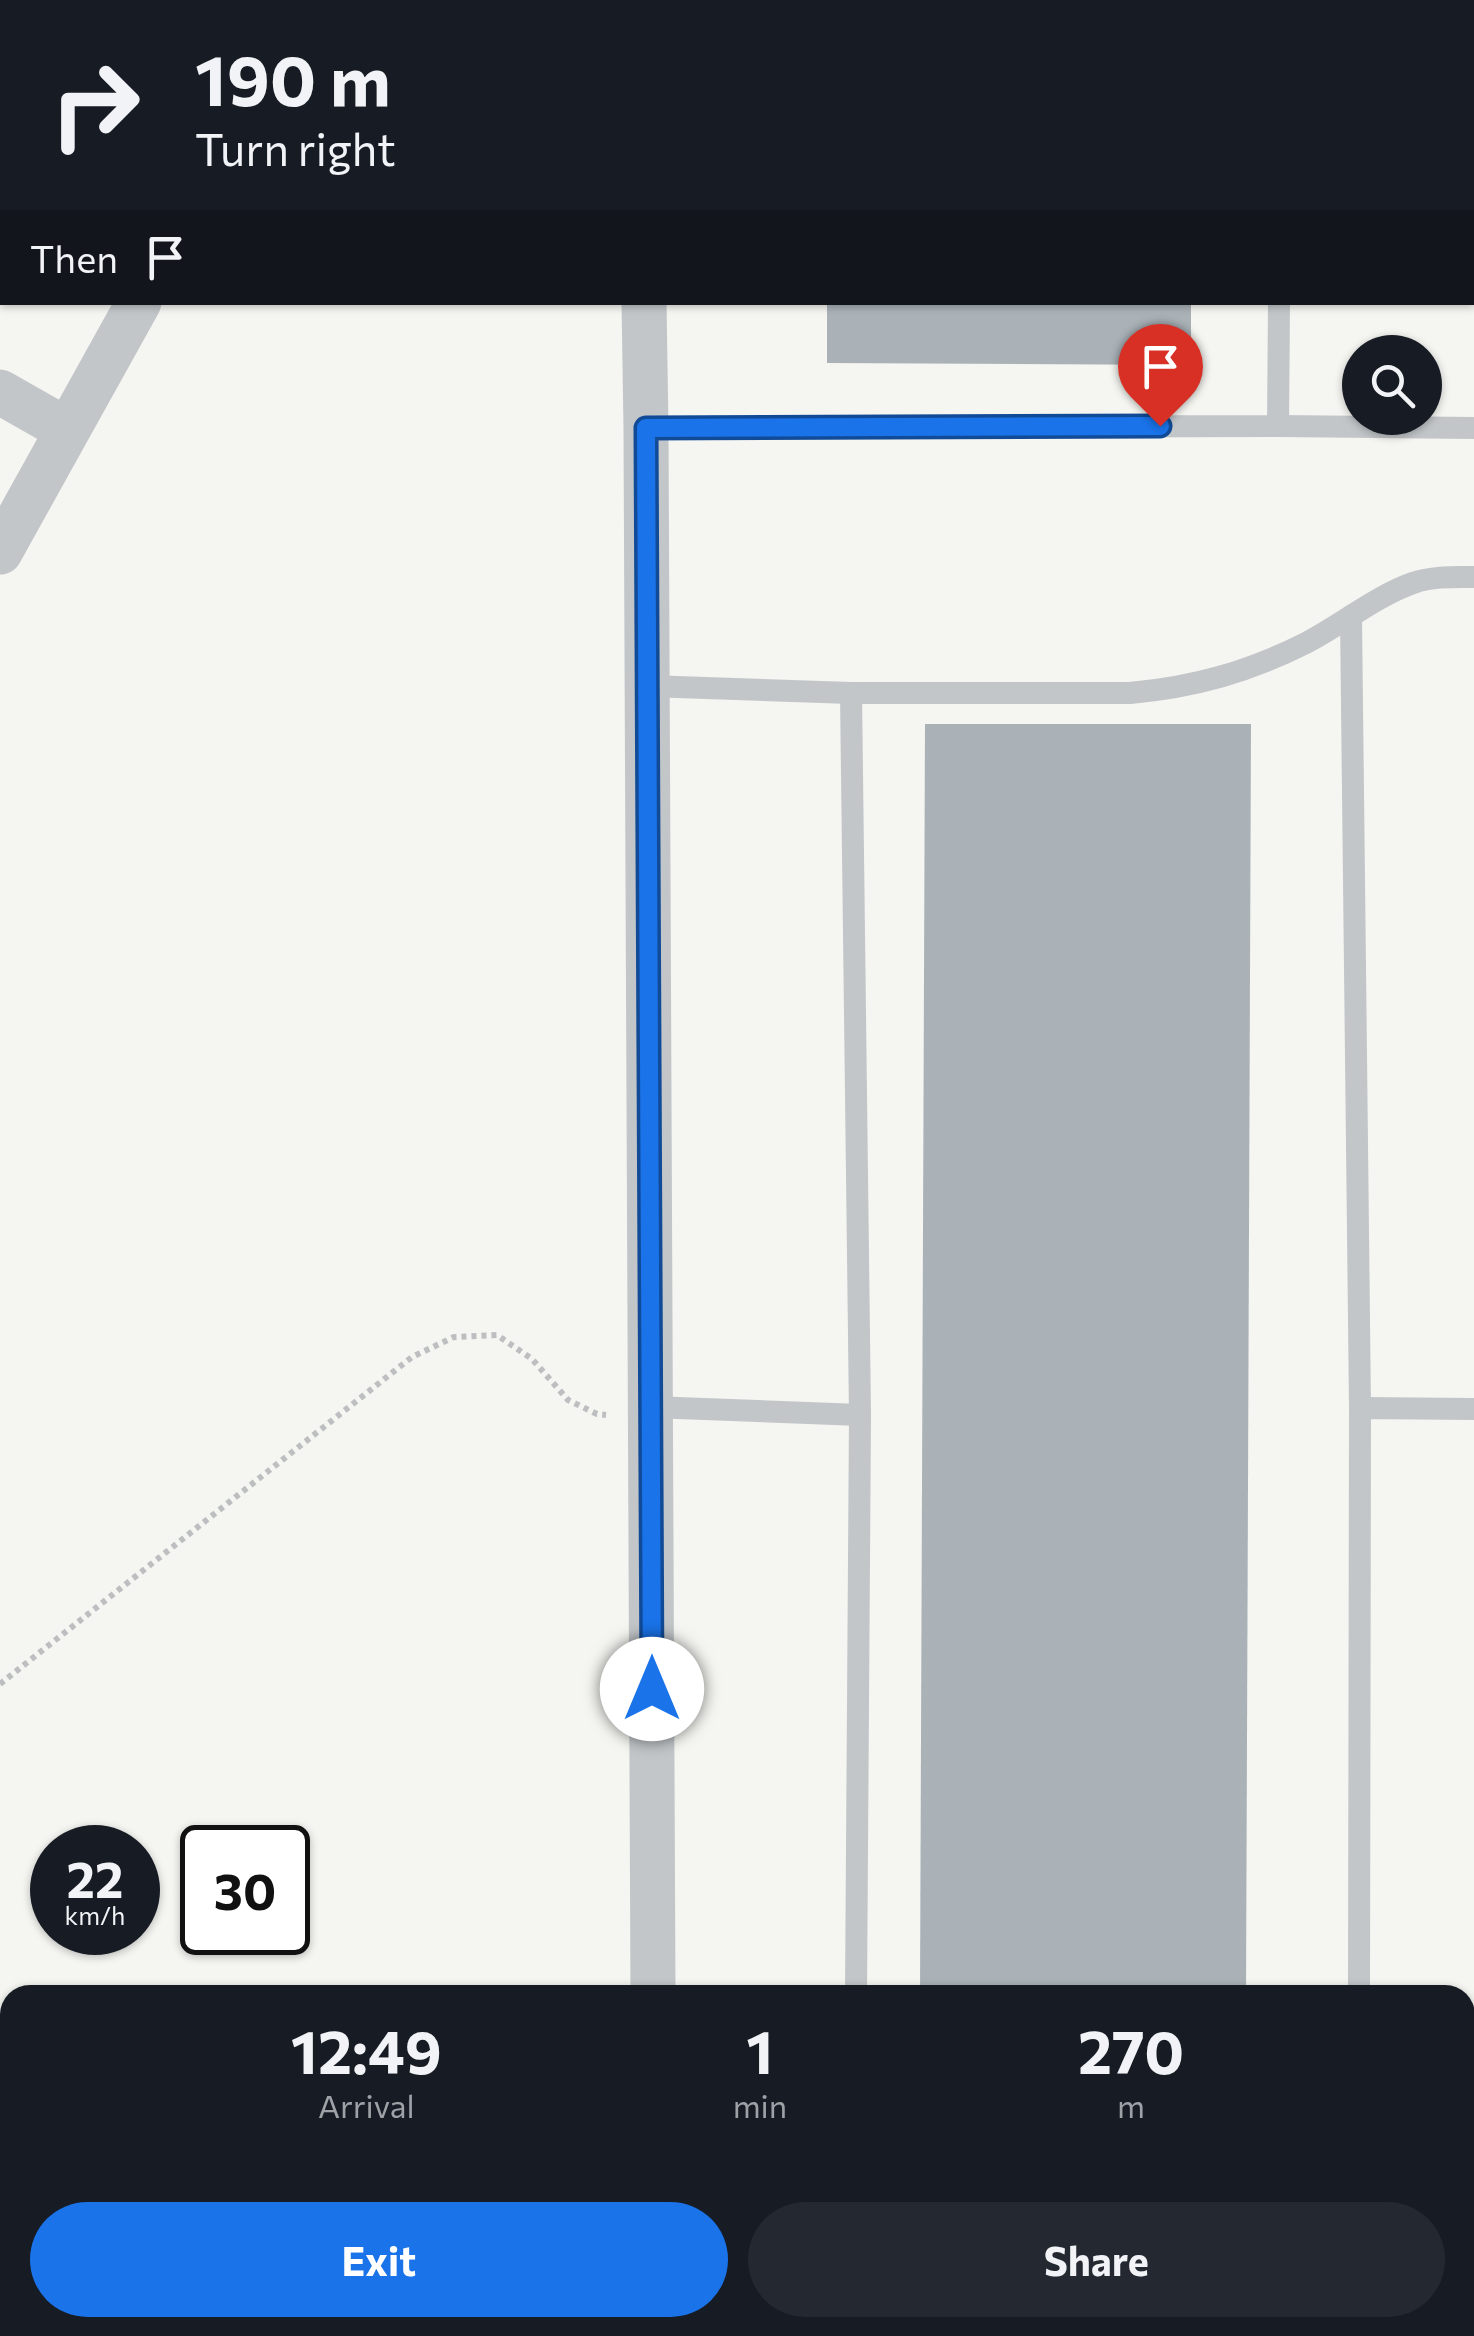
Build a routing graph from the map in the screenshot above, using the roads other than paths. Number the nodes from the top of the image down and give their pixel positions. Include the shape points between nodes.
1 (137, 305) edge
2 (644, 305) edge
3 (1279, 305) edge
4 (0, 392) edge
5 (1278, 426) junction
6 (646, 428) junction
7 (1474, 428) edge
8 (67, 430) junction
9 (0, 552) edge
10 (1474, 576) edge
11 (1351, 616) junction
12 (648, 686) junction
13 (851, 693) junction
14 (1360, 1408) junction
15 (1474, 1408) edge
16 (651, 1414) junction
17 (860, 1415) junction
18 (653, 1985) edge
19 (856, 1985) edge
20 (1359, 1985) edge

1 - 8 street
2 - 6 street
3 - 5 lane
4 - 8 street
5 - 6 lane
5 - 7 lane
6 - 12 street
8 - 9 street
10 - 11 lane via 1412,584
11 - 13 lane via 1260,664 1172,689
11 - 14 lane
12 - 13 lane
12 - 16 street
13 - 17 lane
14 - 15 lane
14 - 20 lane
16 - 17 lane
16 - 18 street
17 - 19 lane

